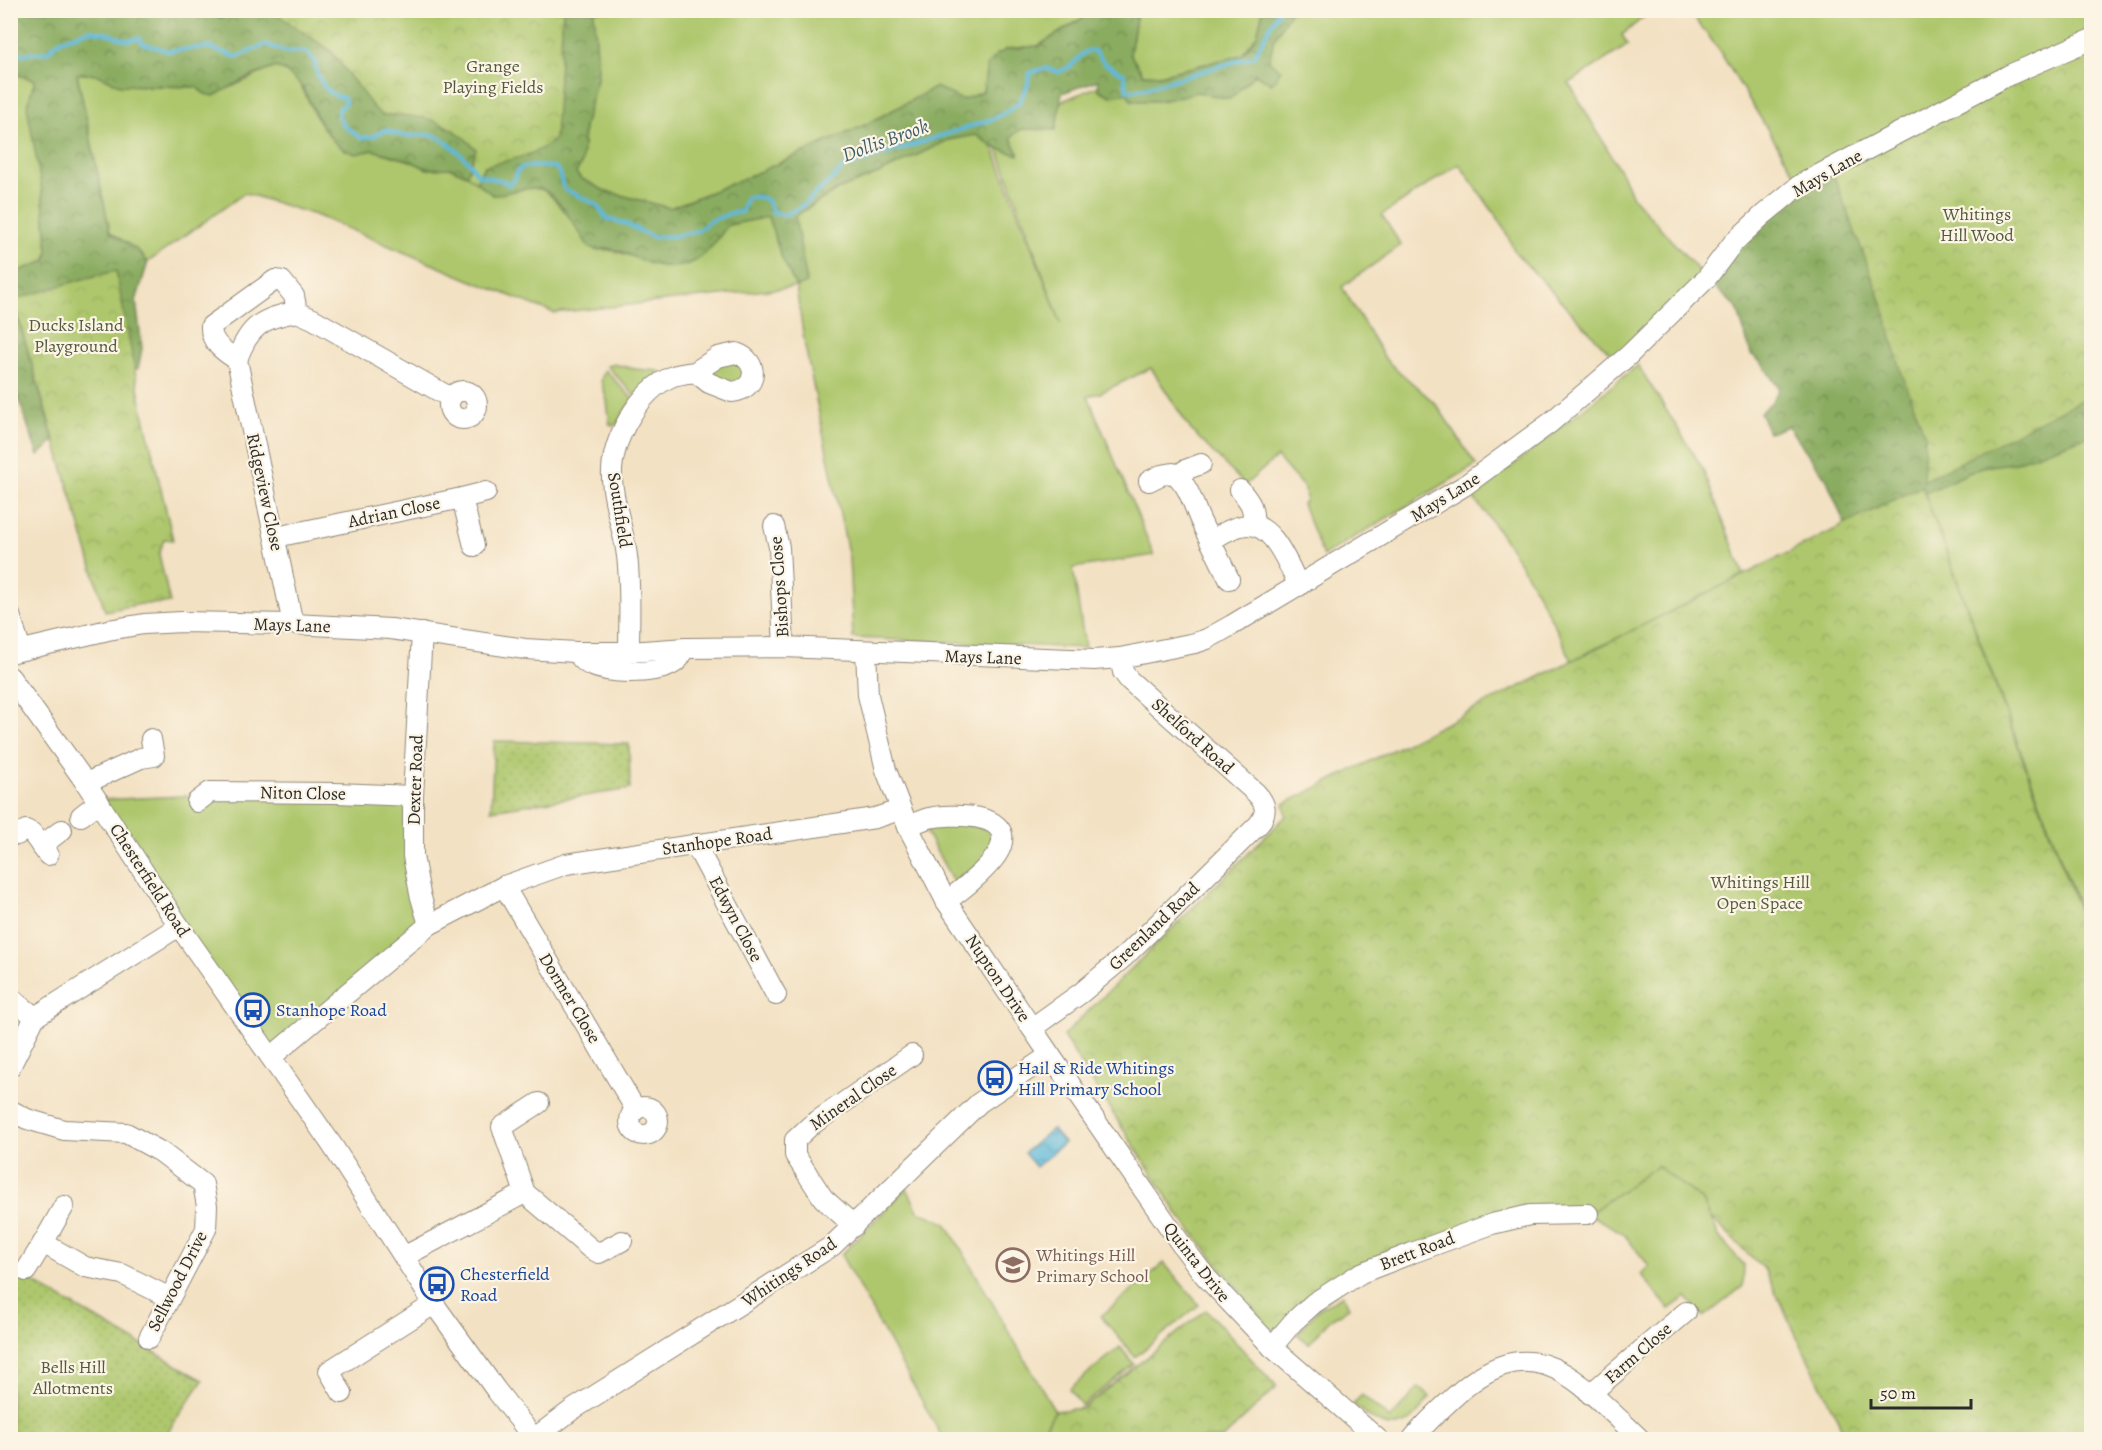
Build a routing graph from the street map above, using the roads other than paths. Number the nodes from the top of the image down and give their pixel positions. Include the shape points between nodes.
1 (2091, 39) edge
2 (297, 312) junction
3 (237, 360) junction
4 (695, 372) dead end
5 (451, 398) dead end
6 (1201, 464) dead end
7 (1179, 477) junction
8 (1149, 481) dead end
9 (1240, 490) dead end
10 (486, 492) dead end
11 (462, 498) junction
12 (1254, 525) junction
13 (774, 526) dead end
14 (276, 537) junction
15 (1210, 541) junction
16 (474, 546) dead end
17 (1229, 579) dead end
18 (1299, 586) junction
19 (10, 615) edge
20 (293, 624) junction
21 (422, 633) junction
22 (784, 647) junction
23 (686, 648) junction
24 (16, 651) edge
25 (866, 651) junction
26 (576, 652) junction
27 (629, 652) junction
28 (1119, 658) junction
29 (10, 677) edge
30 (151, 739) dead end
31 (86, 783) junction
32 (413, 796) junction
33 (99, 802) junction
34 (197, 802) dead end
35 (1265, 813) joint
36 (81, 816) dead end
37 (904, 818) junction
38 (62, 830) dead end
39 (17, 835) dead end
40 (695, 844) junction
41 (504, 886) junction
42 (946, 901) junction
43 (429, 925) junction
44 (179, 926) junction
45 (776, 995) dead end
46 (10, 998) edge
47 (35, 1017) junction
48 (1032, 1028) junction
49 (912, 1055) dead end
50 (1050, 1055) junction
51 (271, 1057) junction
52 (10, 1067) edge
53 (539, 1103) dead end
54 (10, 1110) edge
55 (636, 1110) dead end
56 (525, 1193) junction
57 (64, 1206) dead end
58 (1588, 1214) dead end
59 (854, 1226) junction
60 (622, 1241) dead end
61 (43, 1243) junction
62 (405, 1256) junction
63 (26, 1271) dead end
64 (168, 1298) junction
65 (434, 1304) junction
66 (1686, 1312) dead end
67 (149, 1338) dead end
68 (1272, 1347) junction
69 (342, 1393) dead end
70 (1590, 1394) junction
71 (534, 1439) edge
72 (1379, 1440) edge
73 (1412, 1440) edge
74 (1641, 1440) edge

1 - 18 street, Mays Lane via 2008,75 1801,184 1733,243 1706,279 1629,355 1550,423 1464,486
2 - 3 street via 262,322 242,345
2 - 3 street via 294,296 282,281 275,280 211,326 214,340
2 - 5 street
3 - 14 street, Ridgeview Close
4 - 27 street, Southfield via 673,376 654,389 628,421 616,449 612,479 627,556
6 - 7 street
7 - 8 street via 1173,473
7 - 15 street
9 - 12 street via 1253,508
10 - 11 street
11 - 14 street, Adrian Close
11 - 16 street, Adrian Close
12 - 15 street via 1242,525
12 - 18 street via 1277,542
13 - 22 street, Bishops Close via 779,547
14 - 20 street, Ridgeview Close
15 - 17 street
18 - 28 street, Mays Lane via 1207,639
19 - 24 street
20 - 21 street, Mays Lane
20 - 24 street, Mays Lane via 144,624
21 - 26 street, Mays Lane via 525,649
21 - 32 street, Dexter Road
22 - 23 street, Mays Lane
22 - 25 street, Mays Lane
23 - 26 street via 677,661 635,673 588,665
23 - 27 street, Mays Lane
25 - 28 street, Mays Lane via 1029,659
25 - 37 street, Nupton Drive via 868,695 886,770
26 - 27 street, Mays Lane
28 - 35 street, Shelford Road via 1129,680 1256,793 1265,804
29 - 31 street, Chesterfield Road
30 - 31 street via 154,756
31 - 33 street, Chesterfield Road
32 - 34 street, Niton Close via 210,792
32 - 43 street, Dexter Road via 413,856
33 - 36 street
33 - 44 street, Chesterfield Road
35 - 48 street, Greenland Road via 1259,824 1125,956
37 - 40 street, Stanhope Road via 875,818
37 - 42 street, Nupton Drive
37 - 42 street via 982,818 1001,831 998,854
38 - 39 street via 44,850 32,833 26,830
40 - 41 street, Stanhope Road via 567,864
40 - 45 street, Edwyn Close
41 - 43 street, Stanhope Road
41 - 55 street, Dormer Close
42 - 48 street, Nupton Drive
43 - 51 street, Stanhope Road
44 - 47 street
44 - 51 street, Chesterfield Road
46 - 47 street
47 - 52 street
48 - 50 street, Nupton Drive
49 - 59 street, Mineral Close via 795,1140 795,1155 823,1197
50 - 59 street, Whitings Road via 979,1103
50 - 68 street, Quinta Drive via 1181,1244 1226,1300
51 - 62 street, Chesterfield Road
53 - 56 street via 502,1127
54 - 64 street, Sellwood Drive via 64,1130 126,1133 161,1152 203,1184 206,1229
56 - 60 street via 591,1250 599,1253
56 - 62 street
57 - 61 street
58 - 68 street, Brett Road via 1530,1215 1492,1224 1361,1273 1314,1303
59 - 71 street, Whitings Road via 813,1259 573,1410
61 - 63 street
61 - 64 street via 85,1267 122,1274
62 - 65 street, Chesterfield Road
64 - 67 street, Sellwood Drive
65 - 69 street via 329,1371
65 - 71 street, Chesterfield Road
66 - 70 street, Farm Close
68 - 72 street, Quinta Drive
70 - 73 street via 1564,1372 1518,1360 1489,1370 1463,1388
70 - 74 street

